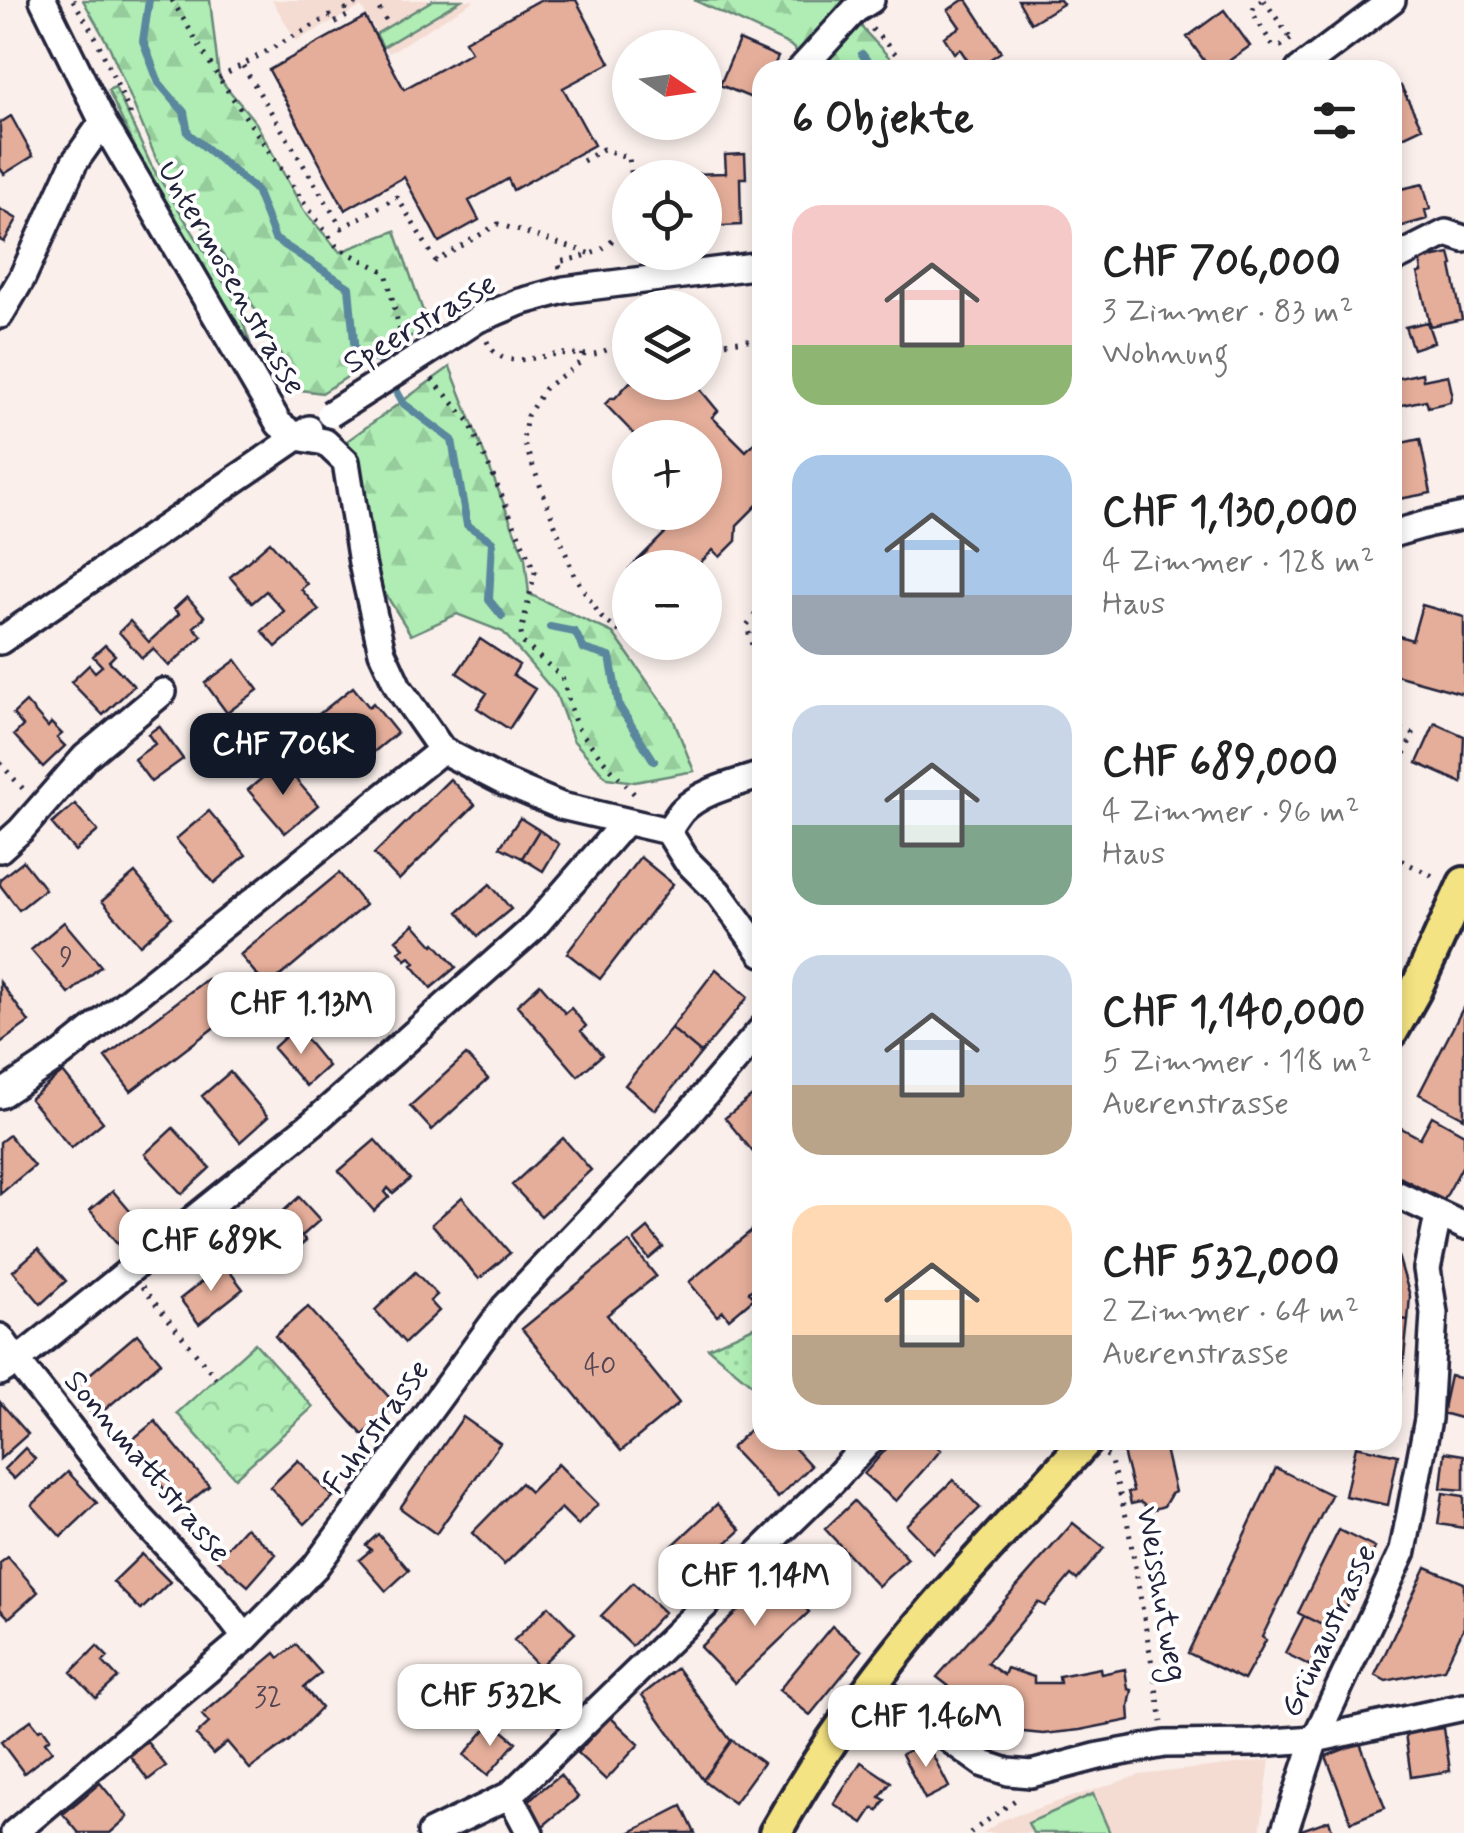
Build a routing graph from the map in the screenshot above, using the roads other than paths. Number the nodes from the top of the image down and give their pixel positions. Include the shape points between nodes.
1 (43, 0) edge
2 (1392, 0) edge
3 (863, 5) edge
4 (1298, 59) edge
5 (810, 60) edge
6 (104, 122) junction
7 (1464, 239) edge
8 (1402, 255) edge
9 (752, 266) edge
10 (0, 315) edge
11 (297, 437) junction
12 (1464, 516) edge
13 (1402, 531) edge
14 (0, 641) edge
15 (163, 692) dead end
16 (442, 750) junction
17 (752, 778) edge
18 (625, 822) junction
19 (668, 831) junction
20 (0, 849) edge
21 (1462, 886) edge
22 (752, 939) edge
23 (1402, 1014) edge
24 (752, 1040) edge
25 (0, 1094) edge
26 (1402, 1197) edge
27 (1438, 1216) junction
28 (1464, 1226) edge
29 (0, 1337) edge
30 (8, 1367) edge
31 (861, 1450) edge
32 (1094, 1450) edge
33 (246, 1638) junction
34 (872, 1684) junction
35 (1464, 1707) edge
36 (1315, 1739) junction
37 (510, 1795) junction
38 (14, 1833) edge
39 (431, 1833) edge
40 (530, 1833) edge
41 (775, 1833) edge
42 (1284, 1833) edge

1 - 6 street, Untermosenstrasse
2 - 4 street
3 - 5 street
6 - 10 street via 74,162
6 - 11 street, Untermosenstrasse via 279,424
7 - 8 street via 1446,233
9 - 11 street, Speerstrasse, bridge via 564,290 520,302 478,320
11 - 14 street, Speerstrasse
11 - 16 street, Untermosenstrasse via 325,442 346,462 382,652
12 - 13 street
15 - 20 street via 85,757
16 - 18 street, Untermosenstrasse via 560,806
16 - 25 street via 62,1054
17 - 19 street via 701,798
18 - 19 street, Untermosenstrasse
18 - 30 street via 530,930 314,1122
19 - 22 street
21 - 23 main road
24 - 33 street, Fuhrstrasse via 505,1307 315,1567
26 - 27 street
27 - 28 street
27 - 36 street, Grünaustrasse via 1426,1269 1434,1312 1428,1419 1403,1551
29 - 30 street, Sonnmattstrasse
30 - 33 street, Sonnmattstrasse
31 - 37 street
32 - 34 main road via 932,1612
33 - 38 street, Fuhrstrasse
34 - 36 street via 984,1764 1008,1772 1031,1774 1166,1744
34 - 41 main road
35 - 36 street
36 - 42 street, Grünaustrasse
37 - 39 street
37 - 40 street

